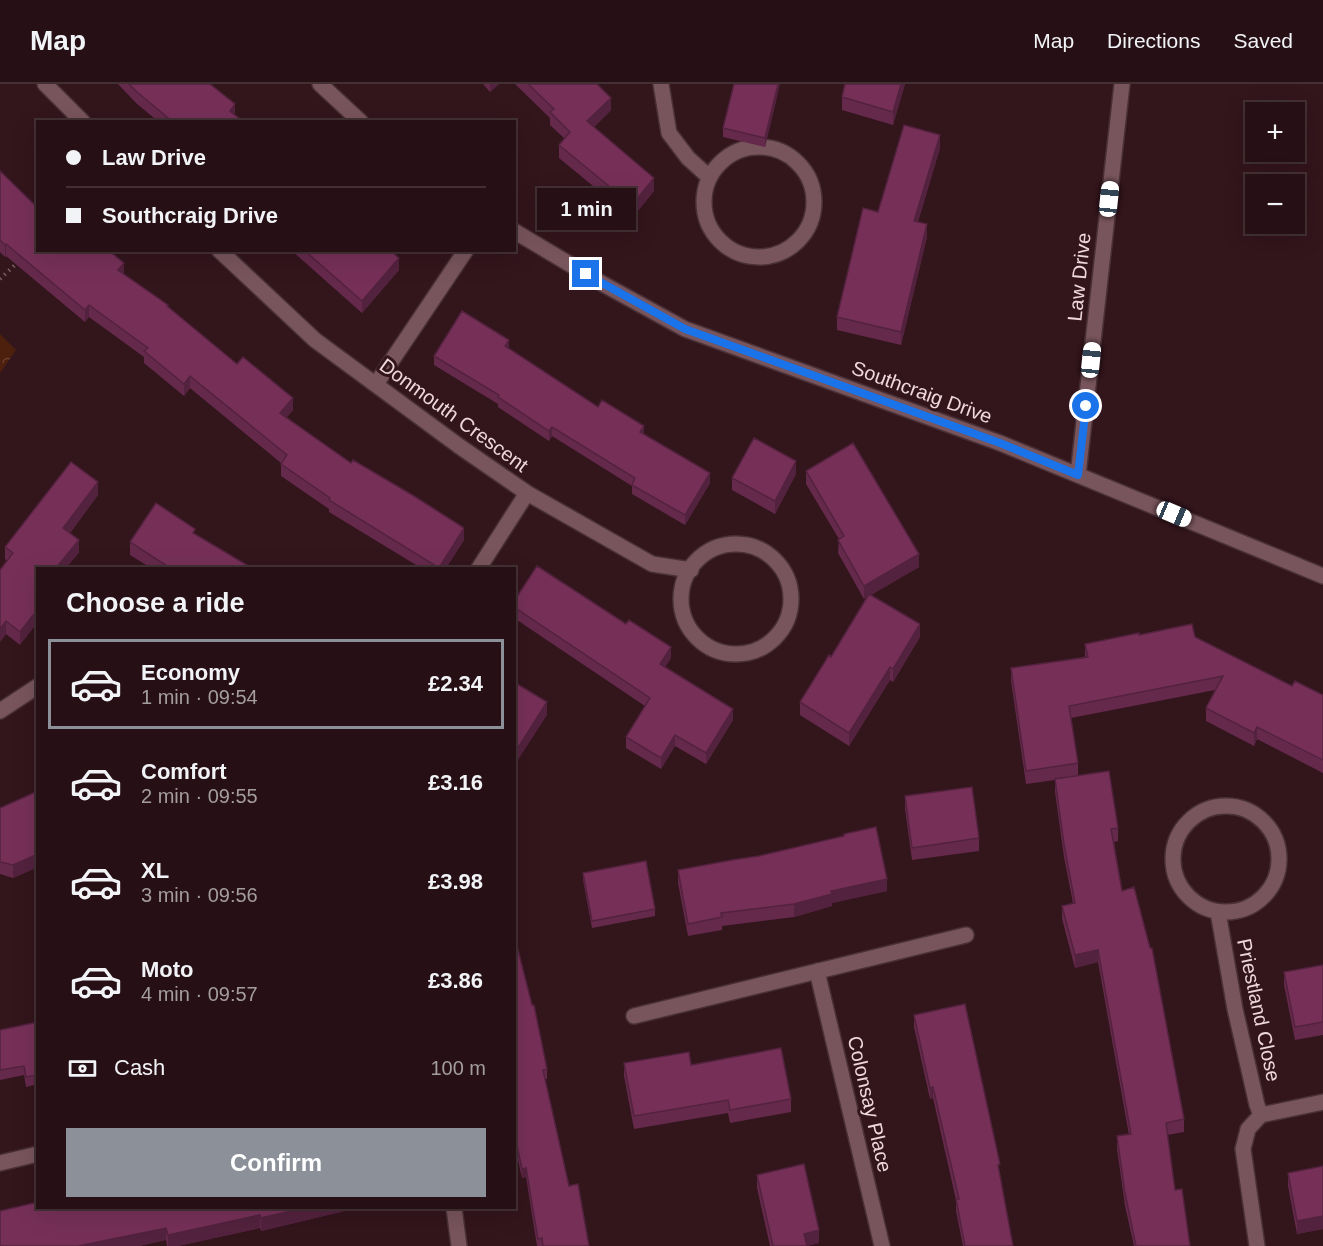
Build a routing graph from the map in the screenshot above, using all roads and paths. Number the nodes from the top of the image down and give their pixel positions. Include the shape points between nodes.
1 (45, 84) edge
2 (320, 84) edge
3 (661, 84) edge
4 (1122, 84) edge
5 (81, 120) edge
6 (359, 120) edge
7 (709, 177) junction
8 (516, 232) edge
9 (221, 252) edge
10 (465, 252) edge
11 (24, 257) edge
12 (0, 279) edge
13 (375, 384) junction
14 (1078, 475) junction
15 (527, 493) junction
16 (480, 567) edge
17 (691, 570) junction
18 (1323, 576) edge
19 (36, 687) edge
20 (0, 711) edge
21 (1218, 912) junction
22 (966, 935) dead end
23 (817, 971) junction
24 (634, 1016) dead end
25 (1323, 1102) edge
26 (1261, 1115) junction
27 (36, 1154) edge
28 (0, 1163) edge
29 (454, 1209) edge
30 (459, 1246) edge
31 (882, 1246) edge
32 (1257, 1246) edge

1 - 5 street
2 - 6 street
3 - 7 street via 669,133
4 - 14 street, Law Drive
7 - 7 street via 730,154 744,148 765,147 787,154 801,166 812,186 815,205 811,222 786,251 766,257 746,256 725,246 713,234 705,212
8 - 14 street, Southcraig Drive via 685,329
9 - 13 street, Donmouth Crescent via 315,340
10 - 13 street
11 - 12 path
13 - 15 street, Donmouth Crescent
14 - 18 street, Southcraig Drive
15 - 16 street
15 - 17 street, Donmouth Crescent via 652,564
17 - 17 street via 694,562 723,545 745,544 765,551 779,563 789,582 789,616 780,633 766,646 746,654 725,653 703,643 690,630 681,608 681,591
19 - 20 street
21 - 21 street, Priestland Close via 1191,900 1179,886 1173,864 1176,838 1186,823 1201,812 1225,806 1252,813 1267,825 1278,848 1279,866 1265,897 1240,911
21 - 26 street, Priestland Close via 1235,1009
22 - 23 street
23 - 24 street
23 - 31 street, Colonsay Place
25 - 26 street
26 - 32 street via 1248,1129 1244,1149
27 - 28 street
29 - 30 street

